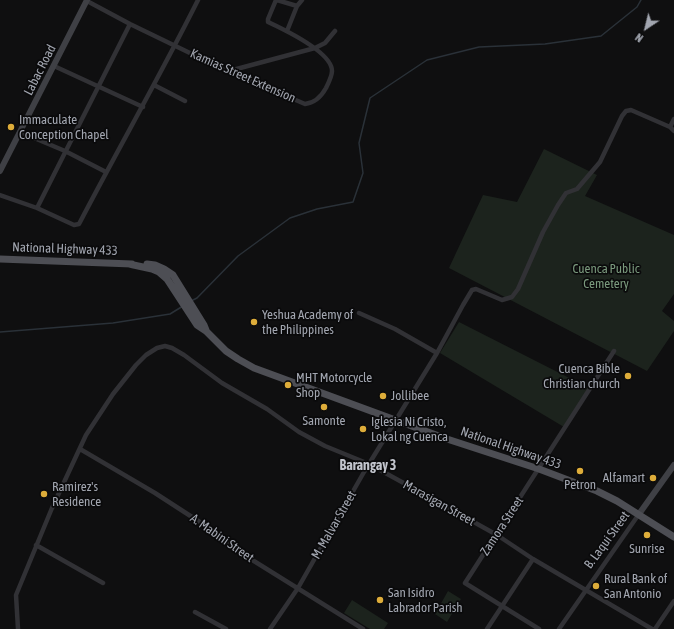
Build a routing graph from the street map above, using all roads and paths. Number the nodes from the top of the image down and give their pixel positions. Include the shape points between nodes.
1 (87, 0) edge
2 (198, 0) edge
3 (277, 0) edge
4 (302, 0) edge
5 (297, 6) junction
6 (130, 24) junction
7 (286, 31) junction
8 (335, 31) dead end
9 (175, 46) junction
10 (315, 48) junction
11 (54, 66) junction
12 (229, 71) junction
13 (154, 85) junction
14 (98, 86) junction
15 (185, 101) dead end
16 (142, 107) junction
17 (674, 119) edge
18 (670, 127) junction
19 (674, 131) edge
20 (20, 132) junction
21 (65, 151) junction
22 (0, 171) edge
23 (106, 172) junction
24 (0, 195) edge
25 (37, 208) junction
26 (0, 259) edge
27 (359, 313) dead end
28 (614, 351) dead end
29 (437, 353) junction
30 (395, 419) junction
31 (80, 449) junction
32 (369, 464) junction
33 (674, 464) edge
34 (539, 469) junction
35 (639, 514) junction
36 (497, 535) junction
37 (674, 537) edge
38 (36, 545) junction
39 (533, 559) junction
40 (103, 583) dead end
41 (298, 588) junction
42 (585, 589) junction
43 (674, 601) edge
44 (502, 607) junction
45 (195, 612) dead end
46 (18, 629) edge
47 (226, 629) edge
48 (270, 629) edge
49 (362, 629) edge
50 (487, 629) edge
51 (539, 629) edge
52 (559, 629) edge
53 (653, 629) edge

1 - 6 street, Kamias Street Extension
1 - 11 street, Labac Road
2 - 9 street
3 - 5 street
3 - 7 street, Kamias Street Extension via 268,22
4 - 5 street
5 - 7 street
6 - 9 street, Kamias Street Extension
6 - 14 street
7 - 10 street, Kamias Street Extension
8 - 10 street via 325,43
9 - 12 street, Kamias Street Extension
9 - 13 street
10 - 12 street
10 - 12 street, Kamias Street Extension via 330,63 332,71 326,88 317,100 311,103 305,104
11 - 14 street
11 - 20 street, Labac Road
13 - 15 street
13 - 16 street
14 - 16 street
14 - 21 street
16 - 23 street
17 - 18 street
18 - 19 street
18 - 29 street, M. Malvar Street via 631,110 626,111 600,162 577,189 566,194 558,205 512,297 502,300 476,289 472,290
20 - 21 street
20 - 22 street, Labac Road
21 - 23 street
21 - 25 street
23 - 25 street via 79,224 74,225
24 - 25 street
26 - 30 main road, National Highway 433 via 129,264 159,272 175,285 206,331 238,359 254,368
27 - 29 street via 395,329
28 - 34 street, Zamora Street
29 - 30 street, M. Malvar Street
30 - 32 street, M. Malvar Street
30 - 34 main road, National Highway 433
31 - 32 street, Marasigan Street via 86,435 113,394 136,365 156,348 165,346 172,348 299,432
31 - 38 street
31 - 41 street, A. Mabini Street via 155,493 209,528 233,548
32 - 36 street, Marasigan Street
32 - 41 street, M. Malvar Street
33 - 35 street, B. Laqui Street
34 - 35 main road, National Highway 433 via 596,491
34 - 36 street, Zamora Street
35 - 37 main road, National Highway 433
35 - 42 street, B. Laqui Street
36 - 39 street, Marasigan Street
36 - 44 street, Zamora Street via 465,583
38 - 40 street
38 - 46 street via 16,595
39 - 42 street, Marasigan Street
39 - 44 street
41 - 48 street, M. Malvar Street
41 - 49 street, A. Mabini Street
42 - 52 street, B. Laqui Street
42 - 53 street, Marasigan Street
43 - 53 street
44 - 50 street
44 - 51 street
45 - 47 street

